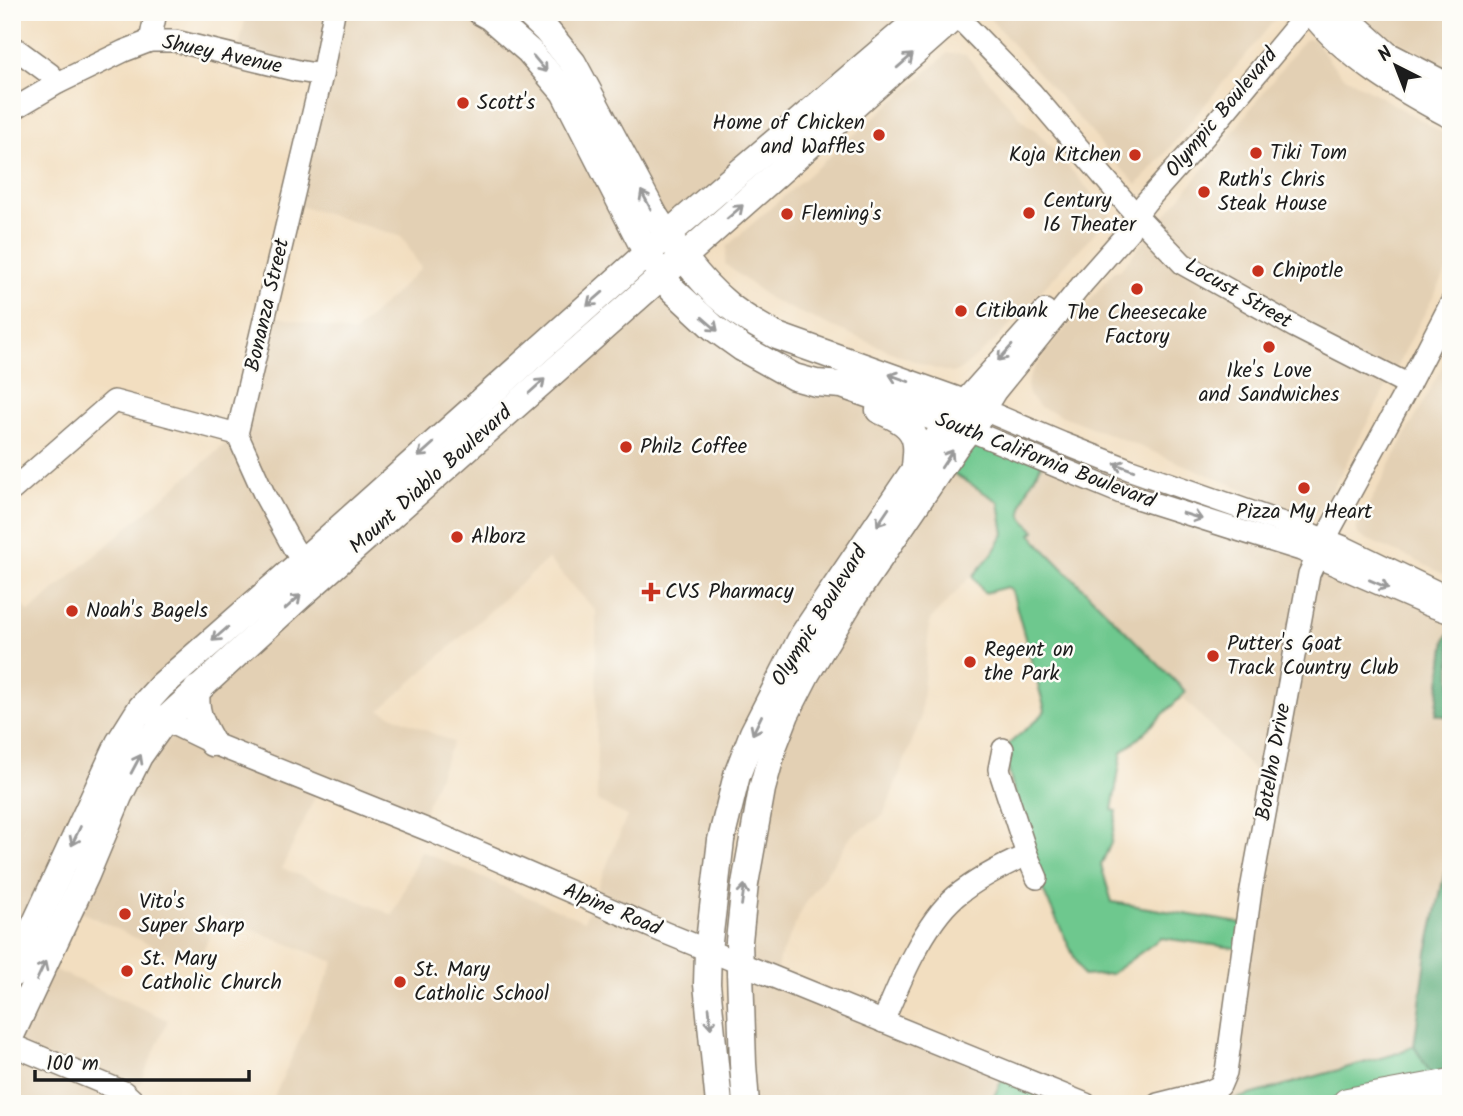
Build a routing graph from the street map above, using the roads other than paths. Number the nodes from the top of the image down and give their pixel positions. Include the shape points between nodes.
1 (156, 12) edge
2 (334, 12) edge
3 (481, 12) edge
4 (527, 12) edge
5 (927, 12) edge
6 (1310, 12) edge
7 (1339, 12) edge
8 (956, 13) edge
9 (150, 41) junction
10 (12, 46) edge
11 (322, 75) junction
12 (58, 83) junction
13 (1451, 88) edge
14 (12, 110) edge
15 (1451, 115) edge
16 (1136, 215) junction
17 (667, 235) junction
18 (647, 254) junction
19 (683, 257) junction
20 (662, 276) junction
21 (1451, 303) edge
22 (816, 383) junction
23 (1409, 385) junction
24 (966, 416) junction
25 (237, 434) junction
26 (915, 469) junction
27 (12, 490) edge
28 (1321, 548) junction
29 (310, 571) junction
30 (1451, 606) edge
31 (1451, 613) edge
32 (197, 689) junction
33 (152, 715) junction
34 (212, 743) junction
35 (1003, 749) dead end
36 (1027, 855) junction
37 (1037, 878) dead end
38 (708, 950) junction
39 (739, 963) junction
40 (12, 974) edge
41 (883, 1022) junction
42 (12, 1033) edge
43 (12, 1045) edge
44 (1451, 1085) edge
45 (137, 1104) edge
46 (719, 1104) edge
47 (746, 1104) edge
48 (1086, 1104) edge
49 (1158, 1104) edge
50 (1348, 1104) edge

1 - 9 street
2 - 11 street, Bonanza Street
3 -> 18 main road, South California Boulevard via 529,51 564,92
17 -> 4 main road, South California Boulevard via 573,63
5 - 17 main road, Mount Diablo Boulevard
6 - 15 main road via 1368,66
6 - 16 street, Olympic Boulevard
7 - 13 main road via 1387,55
8 - 16 street, Locust Street via 1032,93
19 -> 8 main road, Mount Diablo Boulevard
9 - 11 street, Shuey Avenue via 175,41
9 - 12 street, Shuey Avenue
10 - 12 street
11 - 25 street, Bonanza Street
12 - 14 street, Shuey Avenue
16 - 23 street, Locust Street via 1183,264
16 - 24 street, Olympic Boulevard
17 - 18 main road, Mount Diablo Boulevard
17 - 19 main road, South California Boulevard
18 - 20 main road, South California Boulevard
18 -> 29 main road, Mount Diablo Boulevard
19 - 20 main road, Mount Diablo Boulevard
24 -> 19 main road, South California Boulevard via 768,331 726,303
20 -> 22 main road, South California Boulevard via 741,348 794,377
29 -> 20 main road, Mount Diablo Boulevard
21 - 23 street, Botelho Drive
22 - 24 main road, South California Boulevard via 842,385
22 - 26 main road via 899,419 916,444
23 - 28 street, Botelho Drive
24 - 26 main road, Olympic Boulevard
24 - 28 street, South California Boulevard via 1062,443 1173,484
39 -> 24 main road, Olympic Boulevard via 743,894 762,789 786,714 851,600 955,447
25 - 27 street via 114,401
25 - 29 street via 265,496
26 -> 38 main road, Olympic Boulevard via 803,635 752,733 720,840
28 - 30 street, South California Boulevard via 1389,568 1435,591
28 -> 31 street, South California Boulevard
28 - 49 street, Botelho Drive via 1309,574 1279,729 1226,1072 1220,1086 1210,1091
32 -> 29 main road, Mount Diablo Boulevard
29 -> 33 main road, Mount Diablo Boulevard via 161,686
32 - 33 main road, Mount Diablo Boulevard
32 - 34 main road via 195,705
33 - 34 street, Alpine Road
33 -> 40 main road, Mount Diablo Boulevard via 120,743
42 -> 33 main road, Mount Diablo Boulevard via 139,757
34 - 38 street, Alpine Road
35 - 36 street via 999,769
36 - 37 street
36 - 41 street via 954,897 924,934
38 - 39 street, Alpine Road
38 -> 46 main road, Olympic Boulevard
39 - 41 street, Alpine Road
39 - 47 main road, Olympic Boulevard
41 - 48 street, Alpine Road
43 - 45 street via 124,1092
44 - 50 highway

